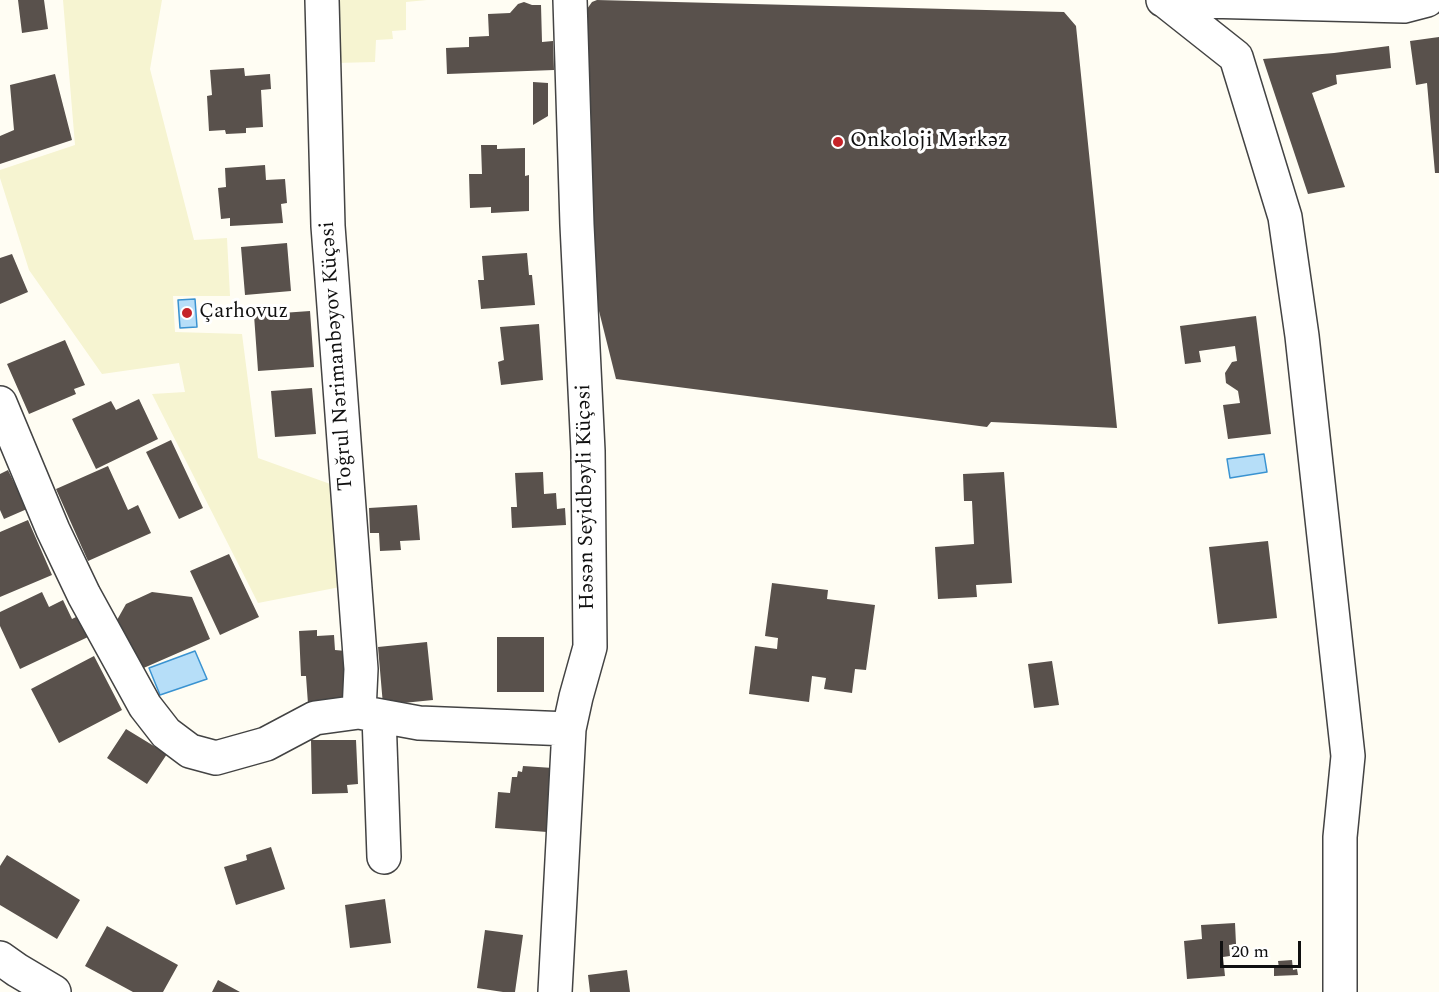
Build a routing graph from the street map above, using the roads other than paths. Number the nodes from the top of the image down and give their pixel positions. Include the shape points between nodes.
1 (322, 0) edge
2 (570, 0) edge
3 (1164, 0) edge
4 (1394, 3) edge
5 (1439, 10) edge
6 (0, 403) edge
7 (369, 714) junction
8 (569, 729) junction
9 (384, 857) dead end
10 (0, 958) edge
11 (54, 992) edge
12 (555, 992) edge
13 (1340, 992) edge

1 - 7 street, Toğrul Nərimanbəyov Küçəsi via 328,226 361,669
2 - 8 street, Həsən Seyidbəyli Küçəsi via 588,451 590,647
3 - 4 street
3 - 13 street via 1236,57 1285,217 1302,336 1348,756 1340,837
4 - 5 street
6 - 7 street via 84,595 145,706 166,733 190,751 216,758 266,744 315,718
7 - 8 street via 419,723
7 - 9 street, Toğrul Nərimanbəyov Küçəsi
8 - 12 street, Həsən Seyidbəyli Küçəsi
10 - 11 street

